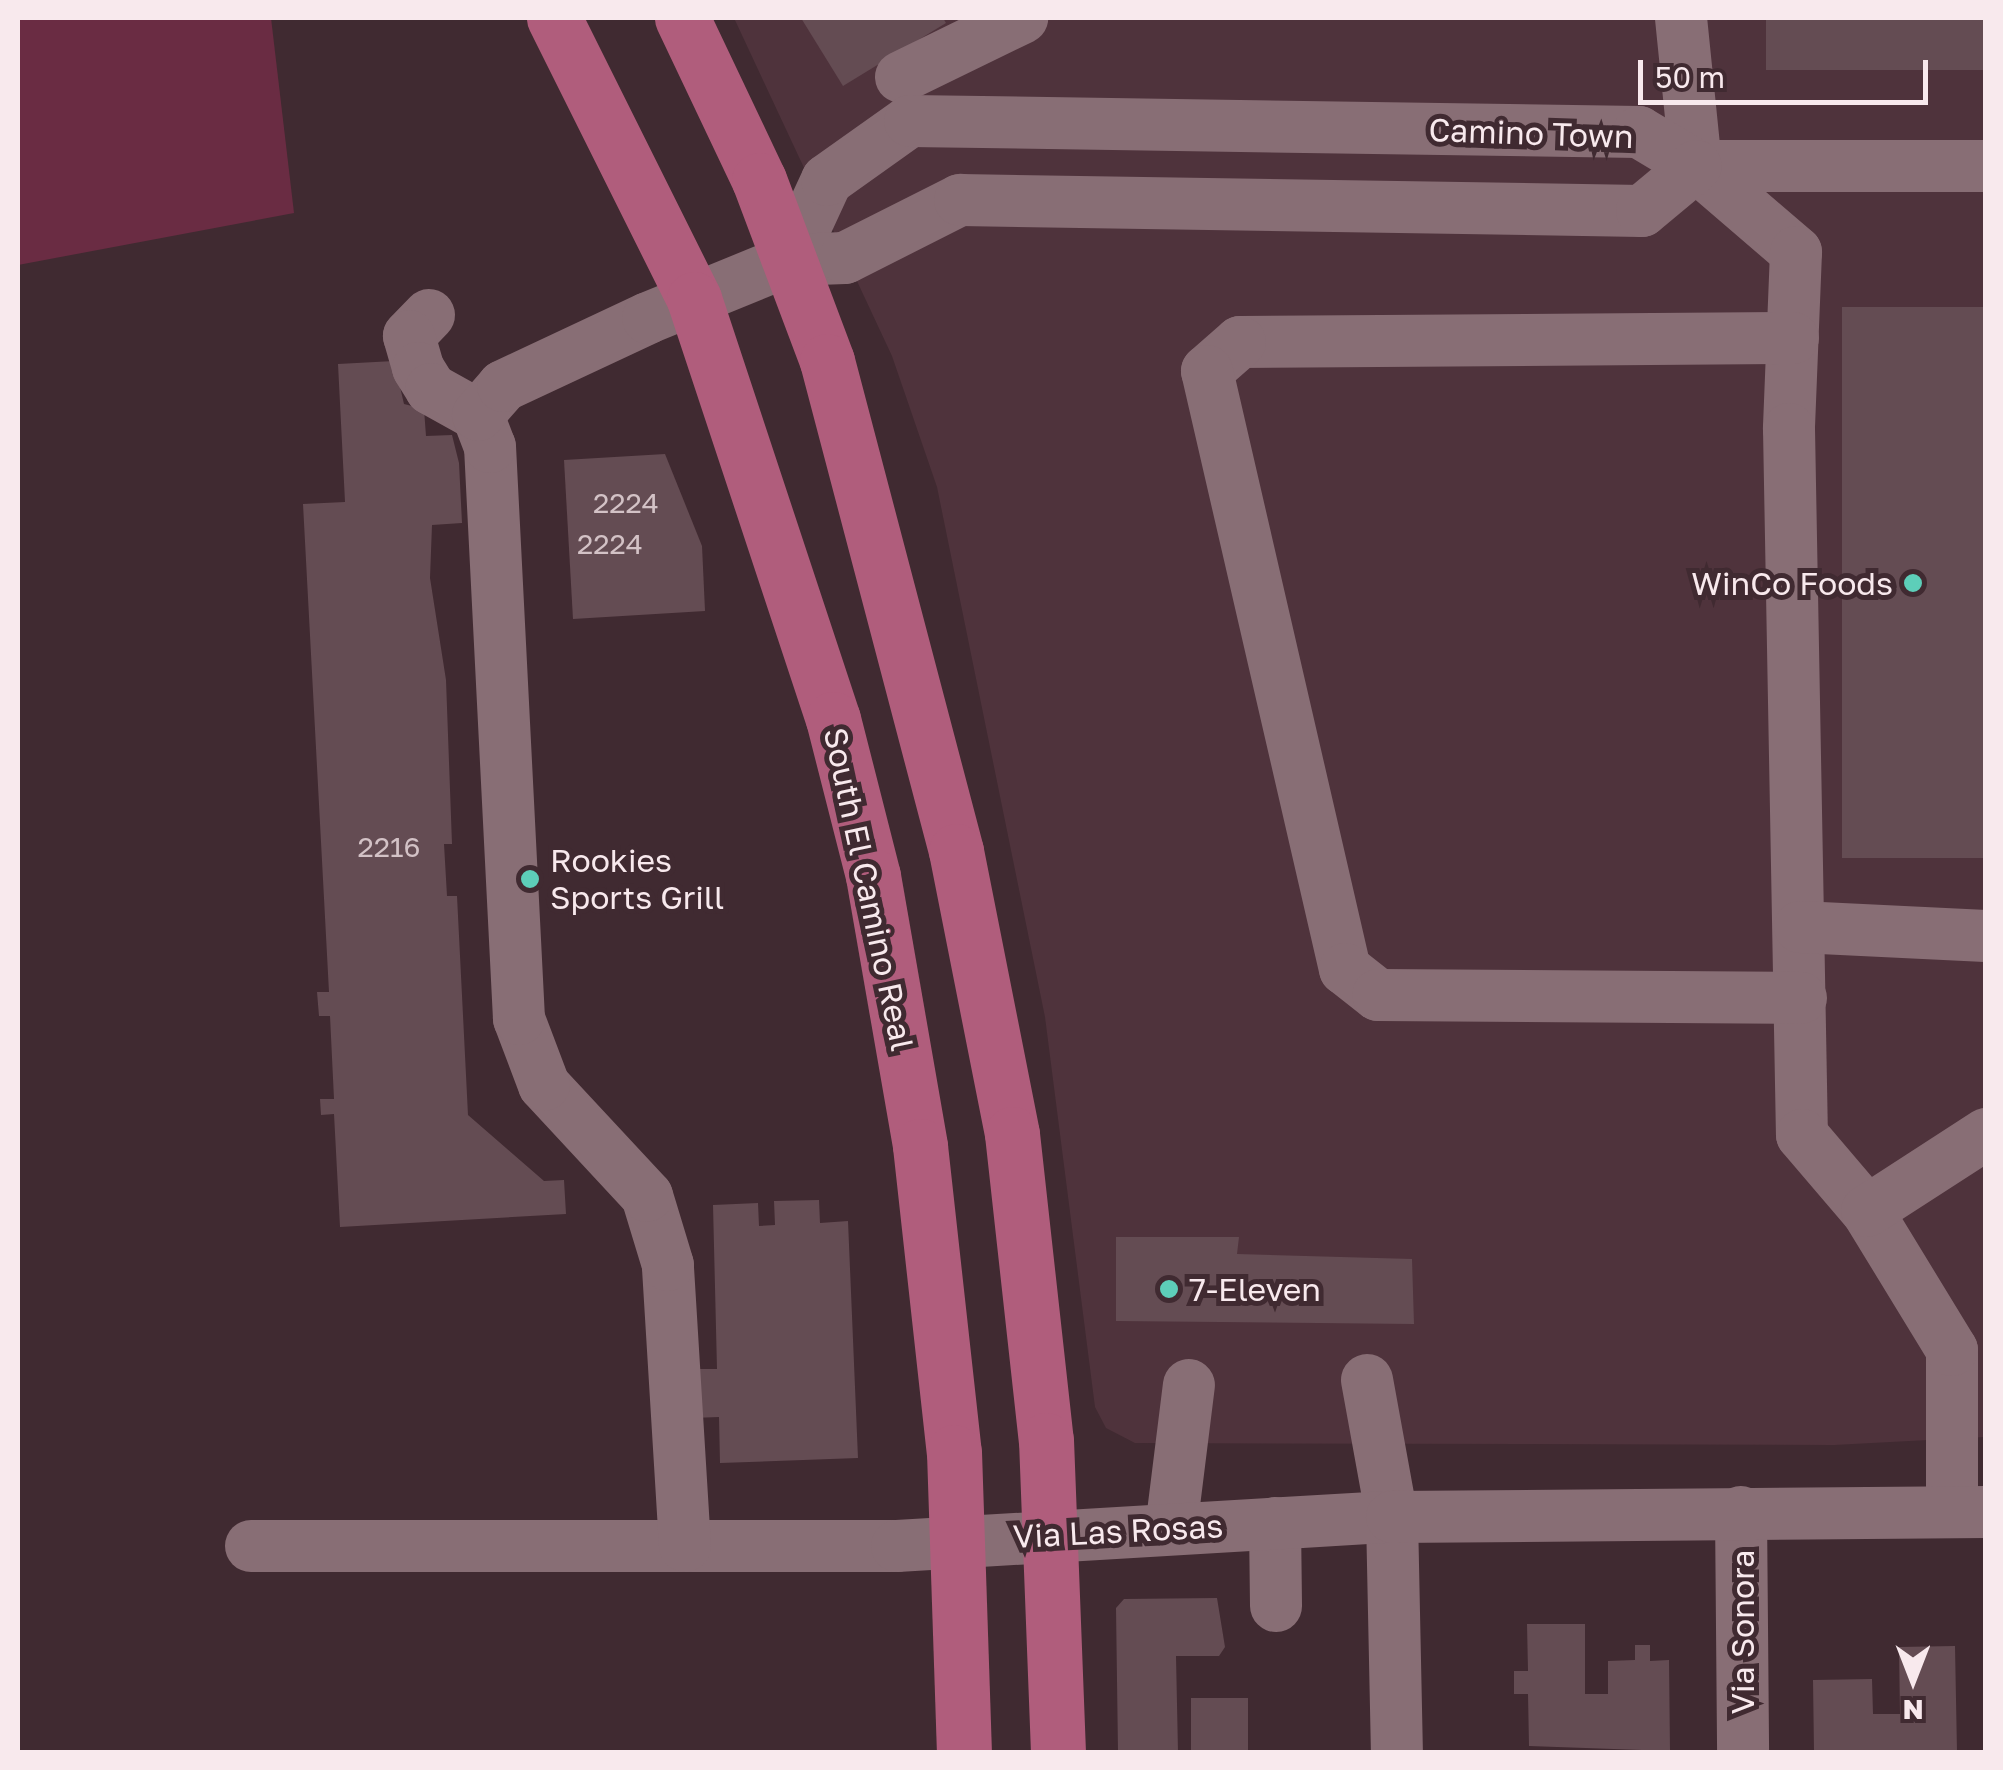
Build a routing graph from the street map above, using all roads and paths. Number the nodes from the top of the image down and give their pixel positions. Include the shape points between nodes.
1 (554, 18) edge
2 (682, 18) edge
3 (1022, 18) edge
4 (1680, 18) edge
5 (902, 77) dead end
6 (1696, 166) junction
7 (1986, 166) edge
8 (790, 260) junction
9 (694, 300) junction
10 (429, 316) dead end
11 (1792, 338) junction
12 (478, 415) junction
13 (1800, 928) junction
14 (1986, 936) edge
15 (1801, 998) junction
16 (1986, 1134) edge
17 (1867, 1211) junction
18 (1969, 1354) edge
19 (1367, 1380) dead end
20 (1189, 1385) dead end
21 (1741, 1512) junction
22 (1969, 1512) edge
23 (1392, 1517) junction
24 (1275, 1523) junction
25 (1172, 1529) junction
26 (1051, 1534) junction
27 (958, 1540) junction
28 (251, 1546) dead end
29 (684, 1546) junction
30 (1276, 1606) dead end
31 (964, 1752) edge
32 (1058, 1752) edge
33 (1397, 1752) edge
34 (1743, 1752) edge

1 - 9 main road, South El Camino Real
2 - 8 main road
3 - 5 street
4 - 6 street
6 - 7 street
6 - 8 street, Camino Town via 1642,211 960,200 845,258
6 - 8 street, Camino Town via 1640,132 910,121 827,180
6 - 11 street via 1796,252
8 - 9 street, Camino Town
8 - 26 main road via 827,360 956,852 1012,1134
9 - 12 street, Camino Town via 503,386
9 - 27 main road, South El Camino Real via 786,567 873,876 920,1146
10 - 12 street via 408,336 418,368 431,390
11 - 13 street
11 - 15 street via 1240,342 1206,371 1344,969 1378,995
12 - 29 street via 490,447 520,1019 544,1085 647,1196 668,1264
13 - 14 street
13 - 15 street
15 - 17 street via 1802,1134
16 - 17 street
17 - 18 street
18 - 22 street
19 - 23 street
20 - 25 street
21 - 22 street, Via Las Rosas
21 - 23 street, Via Las Rosas
21 - 34 street, Via Sonora
23 - 24 street, Via Las Rosas
23 - 33 street
24 - 25 street, Via Las Rosas
24 - 30 street
25 - 26 street, Via Las Rosas
26 - 27 street, Via Las Rosas
26 - 32 main road
27 - 29 street, Via Las Rosas
27 - 31 main road, South El Camino Real
28 - 29 street, Via Las Rosas

